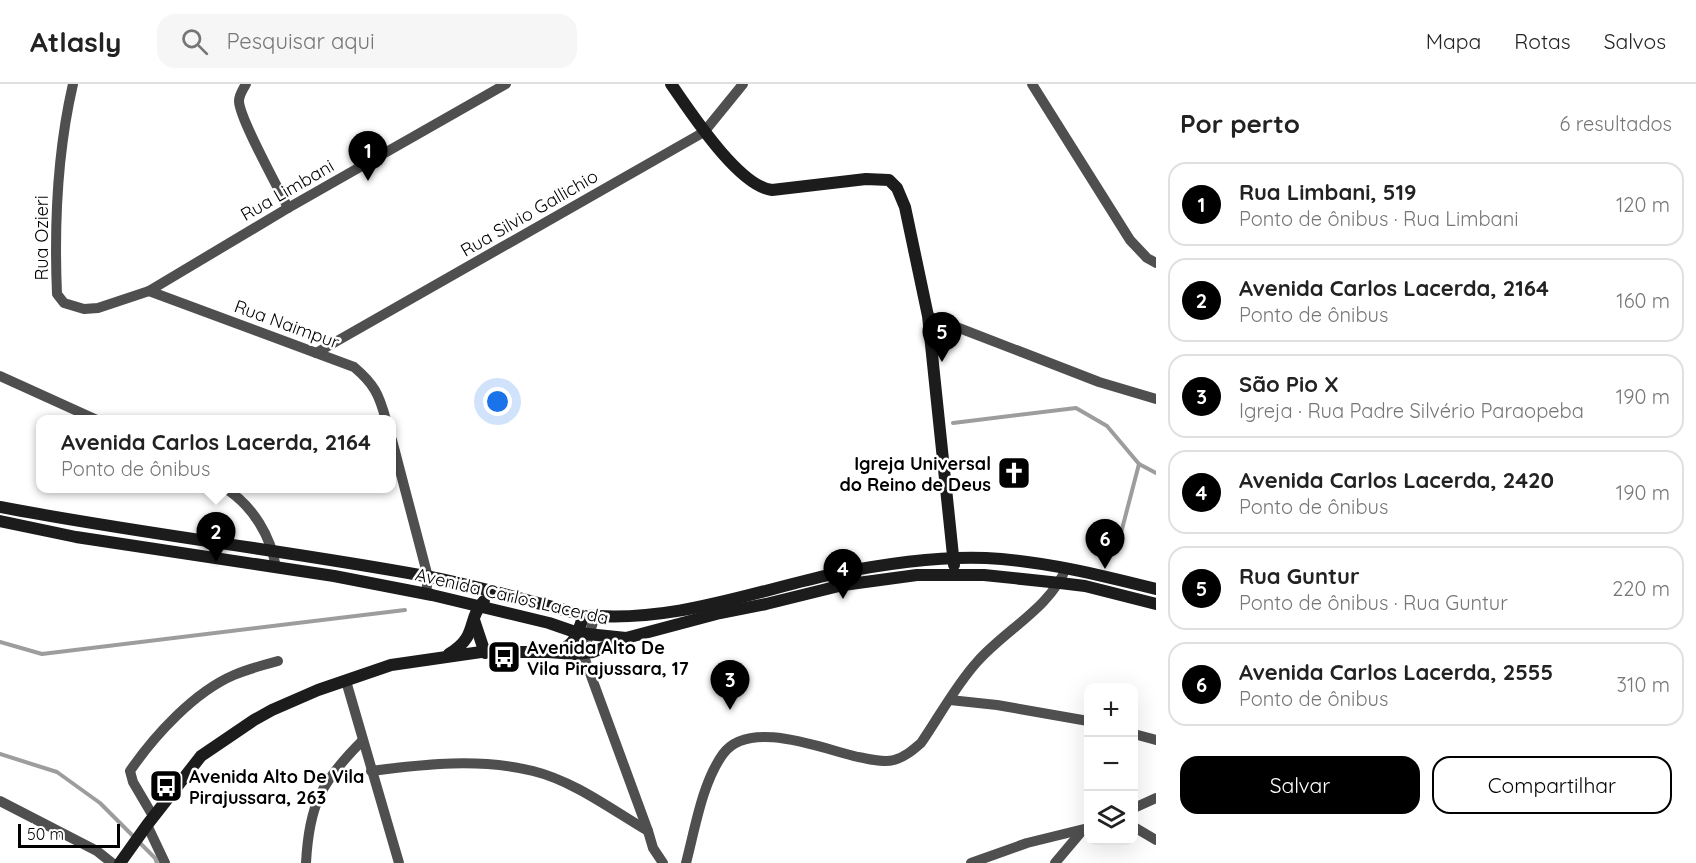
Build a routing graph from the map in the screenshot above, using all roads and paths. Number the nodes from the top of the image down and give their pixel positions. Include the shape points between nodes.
1 (73, 84) edge
2 (246, 84) edge
3 (506, 84) edge
4 (671, 84) edge
5 (743, 84) edge
6 (1032, 84) edge
7 (704, 132) junction
8 (288, 207) junction
9 (1156, 262) edge
10 (149, 291) junction
11 (928, 316) junction
12 (316, 353) junction
13 (0, 376) edge
14 (1156, 399) edge
15 (86, 415) edge
16 (385, 415) edge
17 (396, 455) edge
18 (230, 493) edge
19 (0, 507) edge
20 (0, 522) edge
21 (273, 550) junction
22 (954, 558) junction
23 (276, 568) junction
24 (1066, 568) junction
25 (954, 575) junction
26 (428, 577) junction
27 (1060, 583) junction
28 (1156, 589) edge
29 (426, 594) junction
30 (498, 594) junction
31 (1156, 603) edge
32 (479, 607) junction
33 (590, 616) junction
34 (474, 620) junction
35 (583, 633) junction
36 (626, 638) junction
37 (485, 652) junction
38 (548, 652) junction
39 (583, 654) junction
40 (446, 657) junction
41 (278, 661) dead end
42 (346, 681) junction
43 (950, 700) junction
44 (1084, 720) edge
45 (1138, 735) edge
46 (1156, 740) edge
47 (362, 741) junction
48 (371, 771) junction
49 (1156, 798) edge
50 (0, 801) edge
51 (1138, 806) edge
52 (147, 824) junction
53 (1084, 829) edge
54 (1138, 829) edge
55 (1084, 830) edge
56 (648, 831) junction
57 (1156, 840) edge
58 (118, 861) edge
59 (165, 863) edge
60 (306, 863) edge
61 (399, 863) edge
62 (663, 863) edge
63 (686, 863) edge
64 (971, 863) edge
65 (1055, 863) edge

1 - 10 street, Rua Ozieri via 56,197 58,297 70,306 98,308
2 - 8 street via 239,105
3 - 8 street, Rua Limbani
4 - 7 main road
5 - 7 street, Rua Silvio Gallichio
6 - 9 street via 1130,240
7 - 11 main road via 736,167 764,189 889,180 906,207
7 - 12 street, Rua Silvio Gallichio
8 - 10 street, Rua Limbani
10 - 12 street, Rua Naimpur
11 - 14 street via 1099,382
11 - 22 main road
12 - 16 street, Rua Naimpur via 354,367 367,378 380,397
13 - 15 street
17 - 26 street
18 - 21 street via 250,511
19 - 21 main road, Avenida Carlos Lacerda
20 - 23 main road, Avenida Carlos Lacerda
21 - 23 street
21 - 26 main road, Avenida Carlos Lacerda
22 - 24 main road, Avenida Carlos Lacerda via 1013,560
22 - 25 main road
22 - 33 main road, Avenida Carlos Lacerda via 834,574 662,613
23 - 29 main road, Avenida Carlos Lacerda
24 - 27 street
24 - 28 main road, Avenida Carlos Lacerda
25 - 27 main road, Avenida Carlos Lacerda
25 - 36 main road, Avenida Carlos Lacerda via 917,575 843,585
26 - 29 street
26 - 30 main road, Avenida Carlos Lacerda
27 - 31 main road, Avenida Carlos Lacerda
27 - 43 street via 1037,608 998,639
29 - 32 main road, Avenida Carlos Lacerda
30 - 32 main road via 486,598
30 - 33 main road, Avenida Carlos Lacerda
32 - 34 main road
32 - 35 main road, Avenida Carlos Lacerda
33 - 35 main road
34 - 37 main road
34 - 40 main road via 469,636
35 - 36 main road, Avenida Carlos Lacerda
35 - 38 main road via 565,649
35 - 39 street
36 - 39 main road
37 - 38 main road
37 - 40 main road
38 - 39 main road
39 - 56 street
40 - 42 main road via 391,665
41 - 52 street via 232,675 192,701 150,743 130,771
42 - 47 street
42 - 52 main road via 272,710 216,744 187,772
43 - 44 street
43 - 63 street via 921,743 893,761 872,760 774,737 735,744 724,752 711,774
45 - 46 street
47 - 48 street
47 - 60 street via 321,790 308,832
48 - 56 street via 465,764 534,771 577,790
48 - 61 street
49 - 51 street
50 - 58 street
52 - 58 main road
52 - 59 street
53 - 64 street via 1027,843
54 - 57 street
55 - 65 street
56 - 62 street via 652,848

